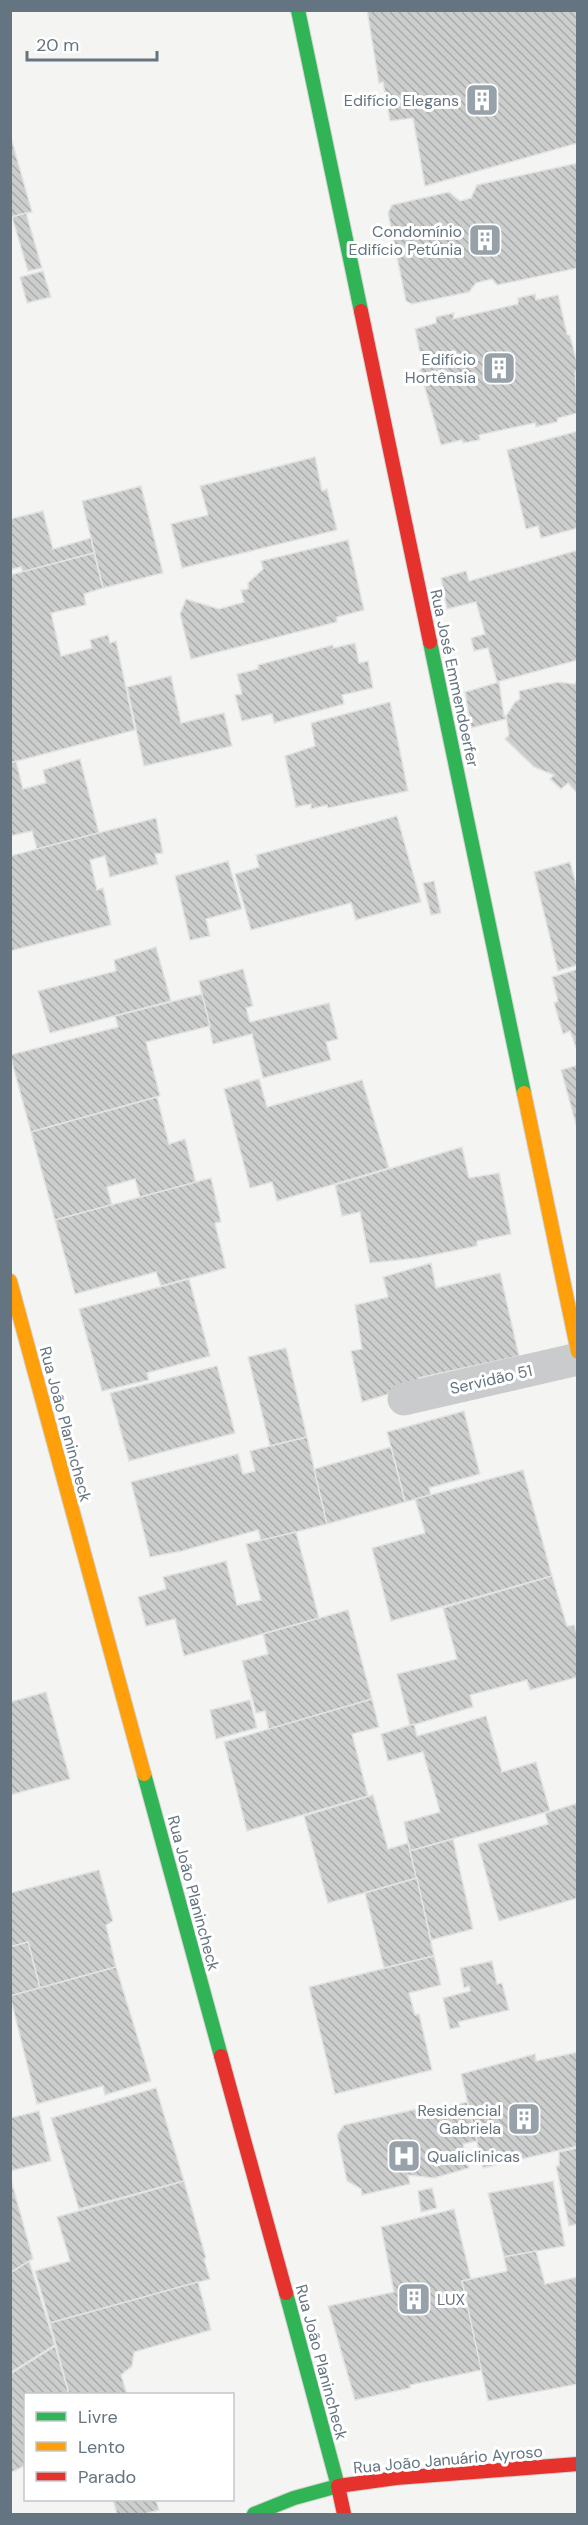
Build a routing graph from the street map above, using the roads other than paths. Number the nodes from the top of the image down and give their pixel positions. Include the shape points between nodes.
1 (298, 10) edge
2 (10, 1281) edge
3 (578, 1352) edge
4 (578, 1359) edge
5 (404, 1399) dead end
6 (578, 2464) edge
7 (338, 2486) junction
8 (254, 2514) edge
9 (344, 2514) edge

1 - 3 main road, Rua José Emmendoerfer
2 - 7 main road, Rua João Planincheck
4 - 5 street, Servidão 51
6 - 7 main road, Rua João Januário Ayroso via 425,2475
7 - 8 main road, Rua João Januário Ayroso
7 - 9 main road, Rua João Planincheck

